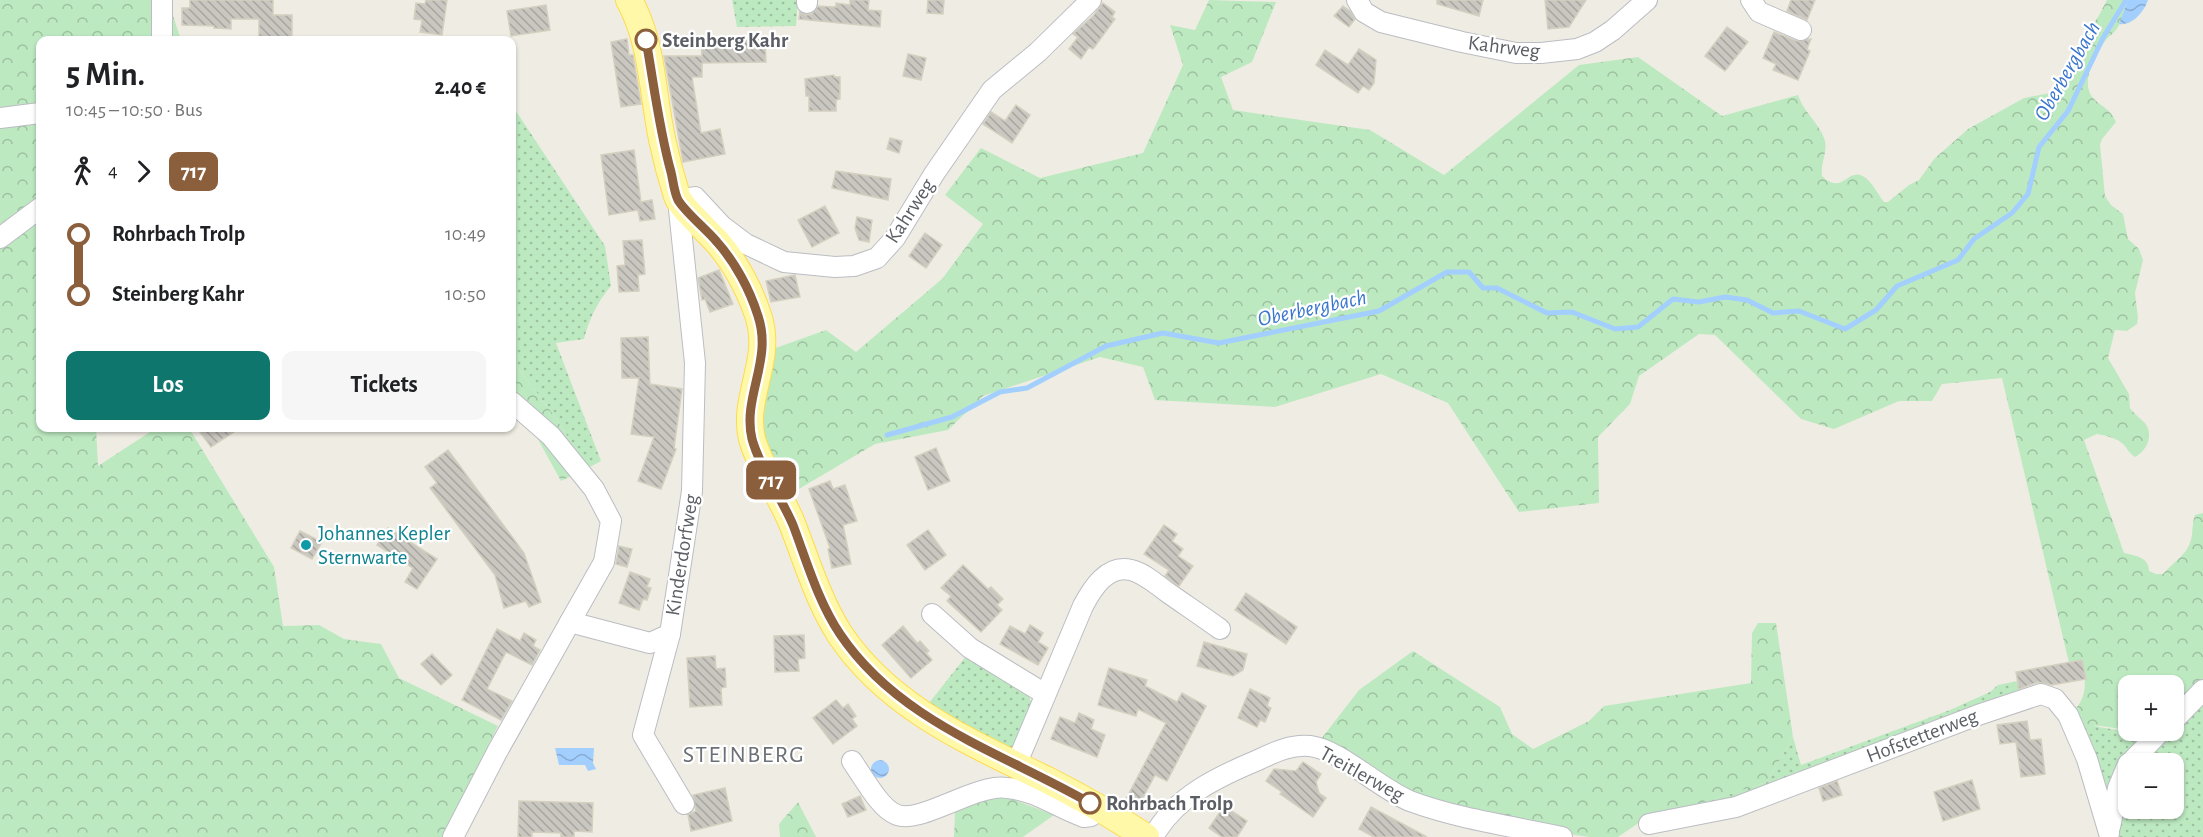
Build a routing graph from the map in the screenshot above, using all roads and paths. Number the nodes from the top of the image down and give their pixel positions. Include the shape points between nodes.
1 (162, 0) edge
2 (1092, 0) edge
3 (1357, 0) edge
4 (1647, 0) edge
5 (1751, 0) edge
6 (636, 3) edge
7 (1801, 30) dead end
8 (162, 36) edge
9 (36, 114) edge
10 (0, 118) edge
11 (678, 200) junction
12 (36, 211) edge
13 (0, 238) edge
14 (516, 405) edge
15 (932, 614) dead end
16 (570, 622) junction
17 (1220, 629) dead end
18 (670, 634) junction
19 (2203, 690) edge
20 (1045, 694) junction
21 (2184, 710) edge
22 (2150, 741) edge
23 (2138, 753) edge
24 (852, 761) dead end
25 (1016, 765) junction
26 (2118, 788) edge
27 (684, 804) dead end
28 (1096, 807) junction
29 (1649, 824) dead end
30 (2109, 835) edge
31 (453, 837) edge
32 (1146, 837) edge
33 (1153, 837) edge
34 (1562, 837) edge

1 - 8 street
2 - 11 street, Kahrweg via 986,97 895,238 877,258 854,266 835,267 784,262 746,244 695,197
3 - 4 street, Kahrweg via 1364,12 1381,22 1516,53 1577,49 1595,42
5 - 7 street via 1759,12
6 - 11 main road
9 - 10 street
11 - 18 street, Kinderdorfweg via 695,375 693,491
11 - 25 main road via 729,256 758,314 763,350 753,395 752,436 824,606 869,671 905,702
12 - 13 street
14 - 16 street via 551,436 594,489 611,521 604,562
15 - 20 street via 970,648
16 - 18 street, Kinderdorfweg via 650,643
16 - 31 street
17 - 20 street via 1144,576 1130,569 1112,572 1091,590
18 - 27 street via 643,735
19 - 21 street
20 - 25 street
22 - 23 street
24 - 28 street via 881,805 898,816 913,817 998,788 1030,793 1084,817 1091,816
25 - 28 main road
26 - 30 street
28 - 32 main road
29 - 30 street, Hofstetterweg via 1736,807 2041,694 2055,699 2068,715
33 - 34 street, Treitlerweg via 1170,814 1206,784 1269,754 1311,746 1326,751 1382,787 1429,807

